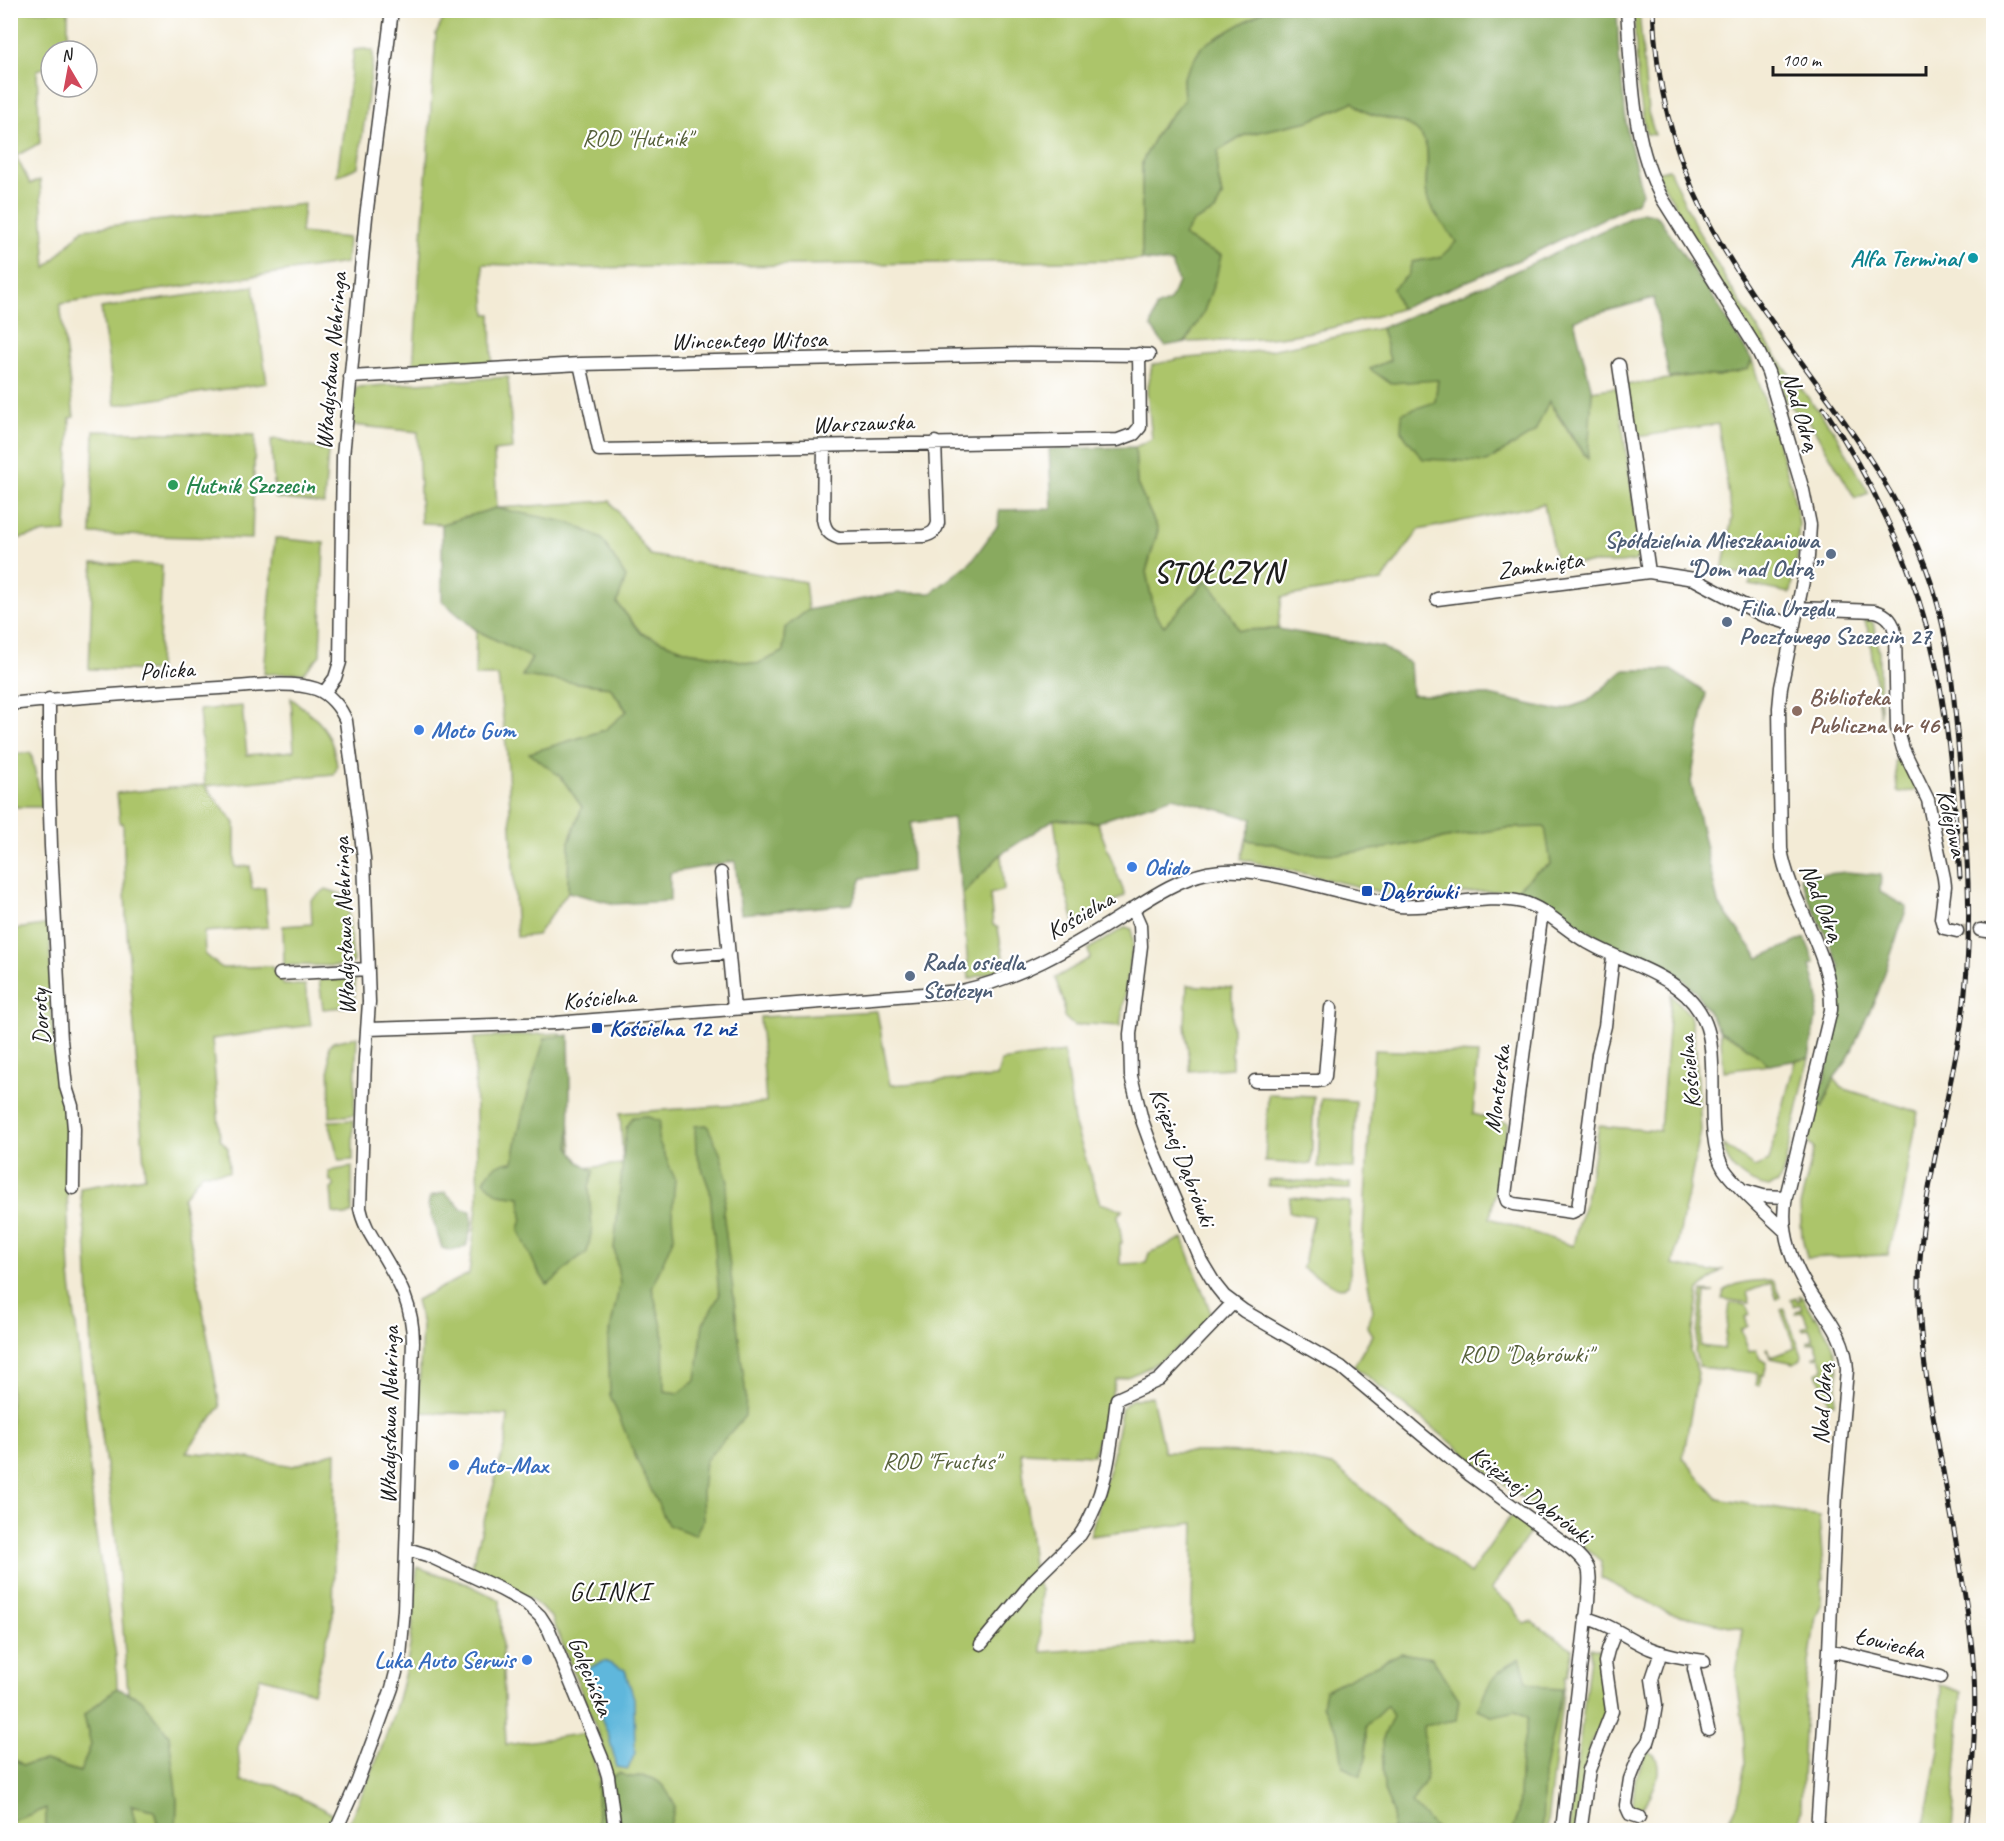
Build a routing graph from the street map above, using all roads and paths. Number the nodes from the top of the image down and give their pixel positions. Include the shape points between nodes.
1 (392, 10) edge
2 (1627, 10) edge
3 (1144, 354) joint
4 (580, 364) junction
5 (1619, 365) dead end
6 (350, 377) junction
7 (935, 442) junction
8 (824, 446) junction
9 (1649, 572) junction
10 (1437, 599) dead end
11 (1798, 608) junction
12 (1794, 625) junction
13 (324, 693) junction
14 (49, 699) junction
15 (10, 704) edge
16 (721, 873) dead end
17 (1133, 909) junction
18 (1542, 911) junction
19 (1958, 931) dead end
20 (728, 953) junction
21 (678, 957) dead end
22 (1613, 957) junction
23 (368, 969) junction
24 (280, 974) dead end
25 (734, 1008) junction
26 (1331, 1008) dead end
27 (368, 1029) junction
28 (1255, 1081) dead end
29 (73, 1188) dead end
30 (1743, 1189) junction
31 (1786, 1197) junction
32 (1785, 1231) junction
33 (1233, 1303) junction
34 (407, 1549) junction
35 (1585, 1618) junction
36 (1615, 1632) junction
37 (981, 1644) dead end
38 (1829, 1650) junction
39 (1661, 1652) junction
40 (1941, 1677) dead end
41 (1708, 1730) dead end
42 (1639, 1816) dead end
43 (1581, 1826) dead end
44 (336, 1830) edge
45 (615, 1830) edge
46 (1562, 1830) edge
47 (1817, 1830) edge

1 - 6 street, Władysława Nehringa
2 - 11 street, Nad Odrą via 1636,122 1652,181 1758,351 1801,482 1810,530
3 - 4 street, Wincentego Witosa
3 - 7 street, Warszawska via 1140,427 1127,438
4 - 6 street, Wincentego Witosa
4 - 8 street, Warszawska via 599,450
5 - 9 street
6 - 13 street, Władysława Nehringa via 342,467 340,662
7 - 8 street, Warszawska
7 - 8 street via 938,523 936,529 924,536 831,535 823,519
9 - 10 street, Zamknięta
9 - 12 street, Zamknięta via 1694,579 1762,615
11 - 12 street, Nad Odrą
11 - 19 street, Kolejowa via 1875,611 1893,624 1897,731 1928,800 1945,886 1941,921 1944,928
12 - 31 street, Nad Odrą via 1780,687 1781,849 1789,882 1826,969 1831,1010
13 - 14 street, Policka via 304,686 271,686
13 - 23 street, Władysława Nehringa via 340,710 348,728 364,858
14 - 15 street, Policka
14 - 29 street, Doroty via 51,846 61,1040 74,1129
16 - 20 street
17 - 18 street, Kościelna via 1186,880 1234,871 1280,876 1399,906 1505,900
17 - 25 street, Kościelna via 1051,956 988,985 936,994
17 - 33 street, Księżnej Dąbrówki via 1140,925 1141,946 1130,1034 1134,1093 1151,1145 1202,1261 1216,1286
18 - 22 street, Kościelna
18 - 22 street, Monterska via 1505,1195 1514,1204 1572,1212 1578,1209
20 - 21 street
20 - 25 street
22 - 30 street, Kościelna via 1664,978 1686,994 1701,1013 1712,1050 1716,1148 1724,1168
23 - 24 street
23 - 27 street, Władysława Nehringa
25 - 27 street, Kościelna via 555,1023
26 - 28 street via 1323,1080
27 - 34 street, Władysława Nehringa via 361,1210 367,1229 405,1295 413,1324
30 - 31 street via 1759,1196
30 - 32 street, Kościelna
31 - 32 street, Nad Odrą
32 - 38 street, Nad Odrą via 1802,1277 1839,1333 1847,1360
33 - 35 street, Księżnej Dąbrówki via 1341,1367 1470,1476 1585,1560 1590,1575
33 - 37 street via 1159,1380 1117,1399 1107,1465 1086,1526
34 - 44 street, Władysława Nehringa via 398,1665 357,1783
34 - 45 street, Golęcińska via 500,1589 540,1616 604,1763
35 - 36 street via 1600,1621
35 - 46 street, Księżnej Dąbrówki
36 - 39 street
36 - 43 street via 1605,1662 1612,1711 1589,1770
38 - 40 street, Łowiecka
38 - 47 street, Nad Odrą
39 - 41 street via 1700,1660 1694,1669
39 - 42 street via 1652,1679 1656,1705 1652,1730 1630,1779 1626,1805 1630,1814

